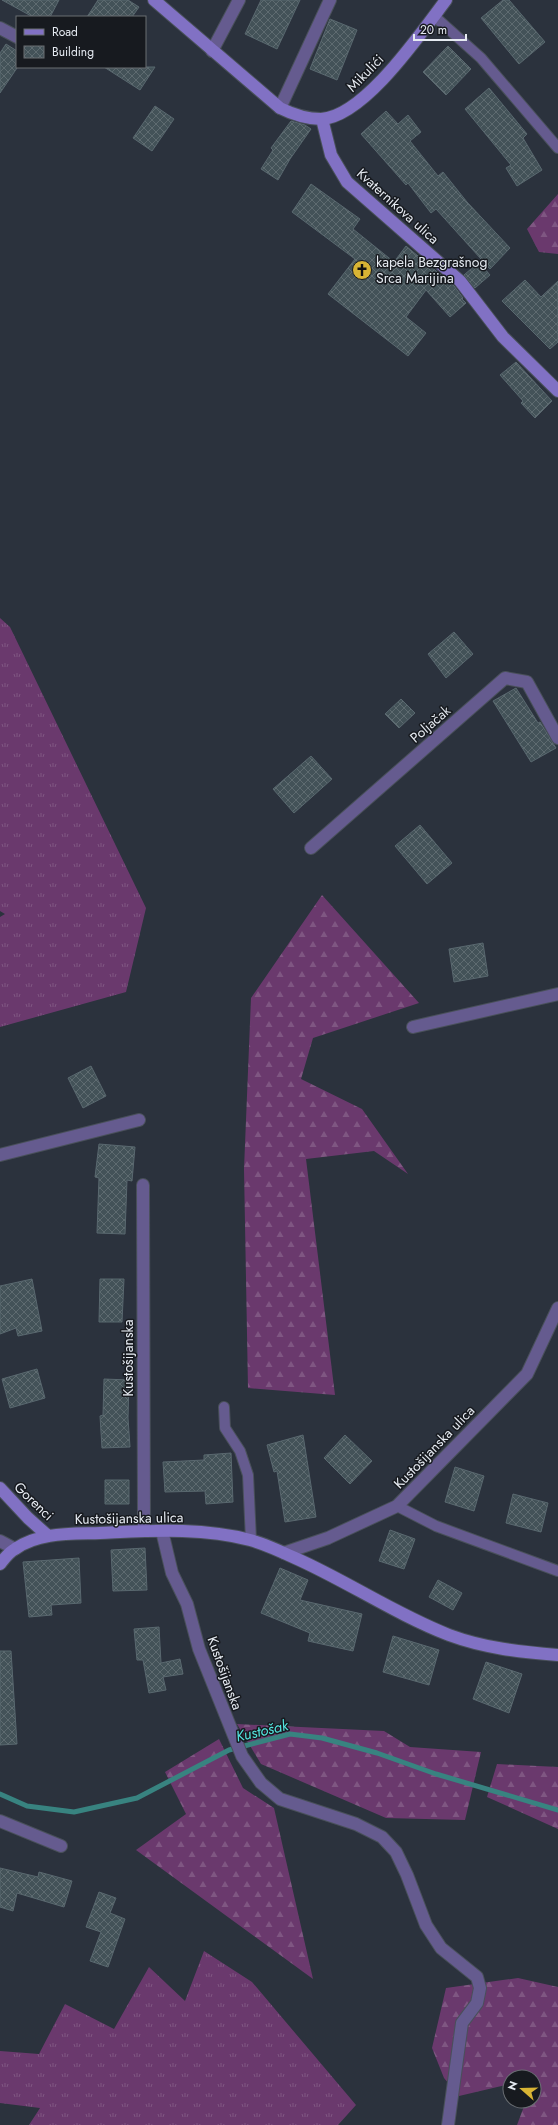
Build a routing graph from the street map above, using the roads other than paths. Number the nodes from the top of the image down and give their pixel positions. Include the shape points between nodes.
1 (154, 0) edge
2 (239, 0) edge
3 (330, 0) edge
4 (446, 0) edge
5 (434, 16) junction
6 (0, 28) edge
7 (16, 36) edge
8 (212, 51) junction
9 (280, 108) junction
10 (322, 119) junction
11 (558, 148) edge
12 (558, 391) edge
13 (558, 738) edge
14 (311, 848) dead end
15 (558, 994) edge
16 (413, 1027) dead end
17 (139, 1120) dead end
18 (0, 1155) edge
19 (143, 1185) dead end
20 (558, 1308) edge
21 (224, 1407) dead end
22 (0, 1488) edge
23 (397, 1506) junction
24 (144, 1531) junction
25 (162, 1531) junction
26 (47, 1535) junction
27 (251, 1540) junction
28 (0, 1541) edge
29 (15, 1549) junction
30 (284, 1553) junction
31 (0, 1564) edge
32 (558, 1571) edge
33 (558, 1655) edge
34 (0, 1821) edge
35 (61, 1846) dead end
36 (448, 2125) edge

1 - 8 street, Mikulići
2 - 8 street
3 - 9 street
4 - 5 street, Mikulići
5 - 10 street, Mikulići via 380,83 364,98 346,111
5 - 11 lane via 481,58
6 - 7 street
8 - 9 street, Mikulići
9 - 10 street, Mikulići via 304,117
10 - 12 street, Kvaternikova ulica via 331,155 347,182 460,281 503,337
13 - 14 street, Poljačak via 527,682 505,678
15 - 16 street
17 - 18 street
19 - 24 street, Kustošijanska
20 - 23 street, Kustošijanska ulica via 527,1374
21 - 27 lane via 226,1428 240,1451 248,1475
22 - 26 street, Gorenci via 22,1513
23 - 30 street, Kustošijanska ulica via 328,1538
23 - 32 lane via 436,1526
24 - 25 street, Kustošijanska ulica
24 - 26 street, Kustošijanska ulica
25 - 27 street, Kustošijanska ulica via 199,1531
25 - 36 street, Kustošijanska via 172,1573 187,1604 217,1698 242,1756 261,1783 280,1799 356,1824 382,1837 396,1852 408,1875 426,1925 441,1948 477,1977 480,1988 477,2003 462,2023
26 - 29 street, Kustošijanska ulica
27 - 30 street, Kustošijanska ulica
28 - 29 street
29 - 31 street
30 - 33 street, Kustošijanska ulica via 447,1634 493,1648
34 - 35 street

